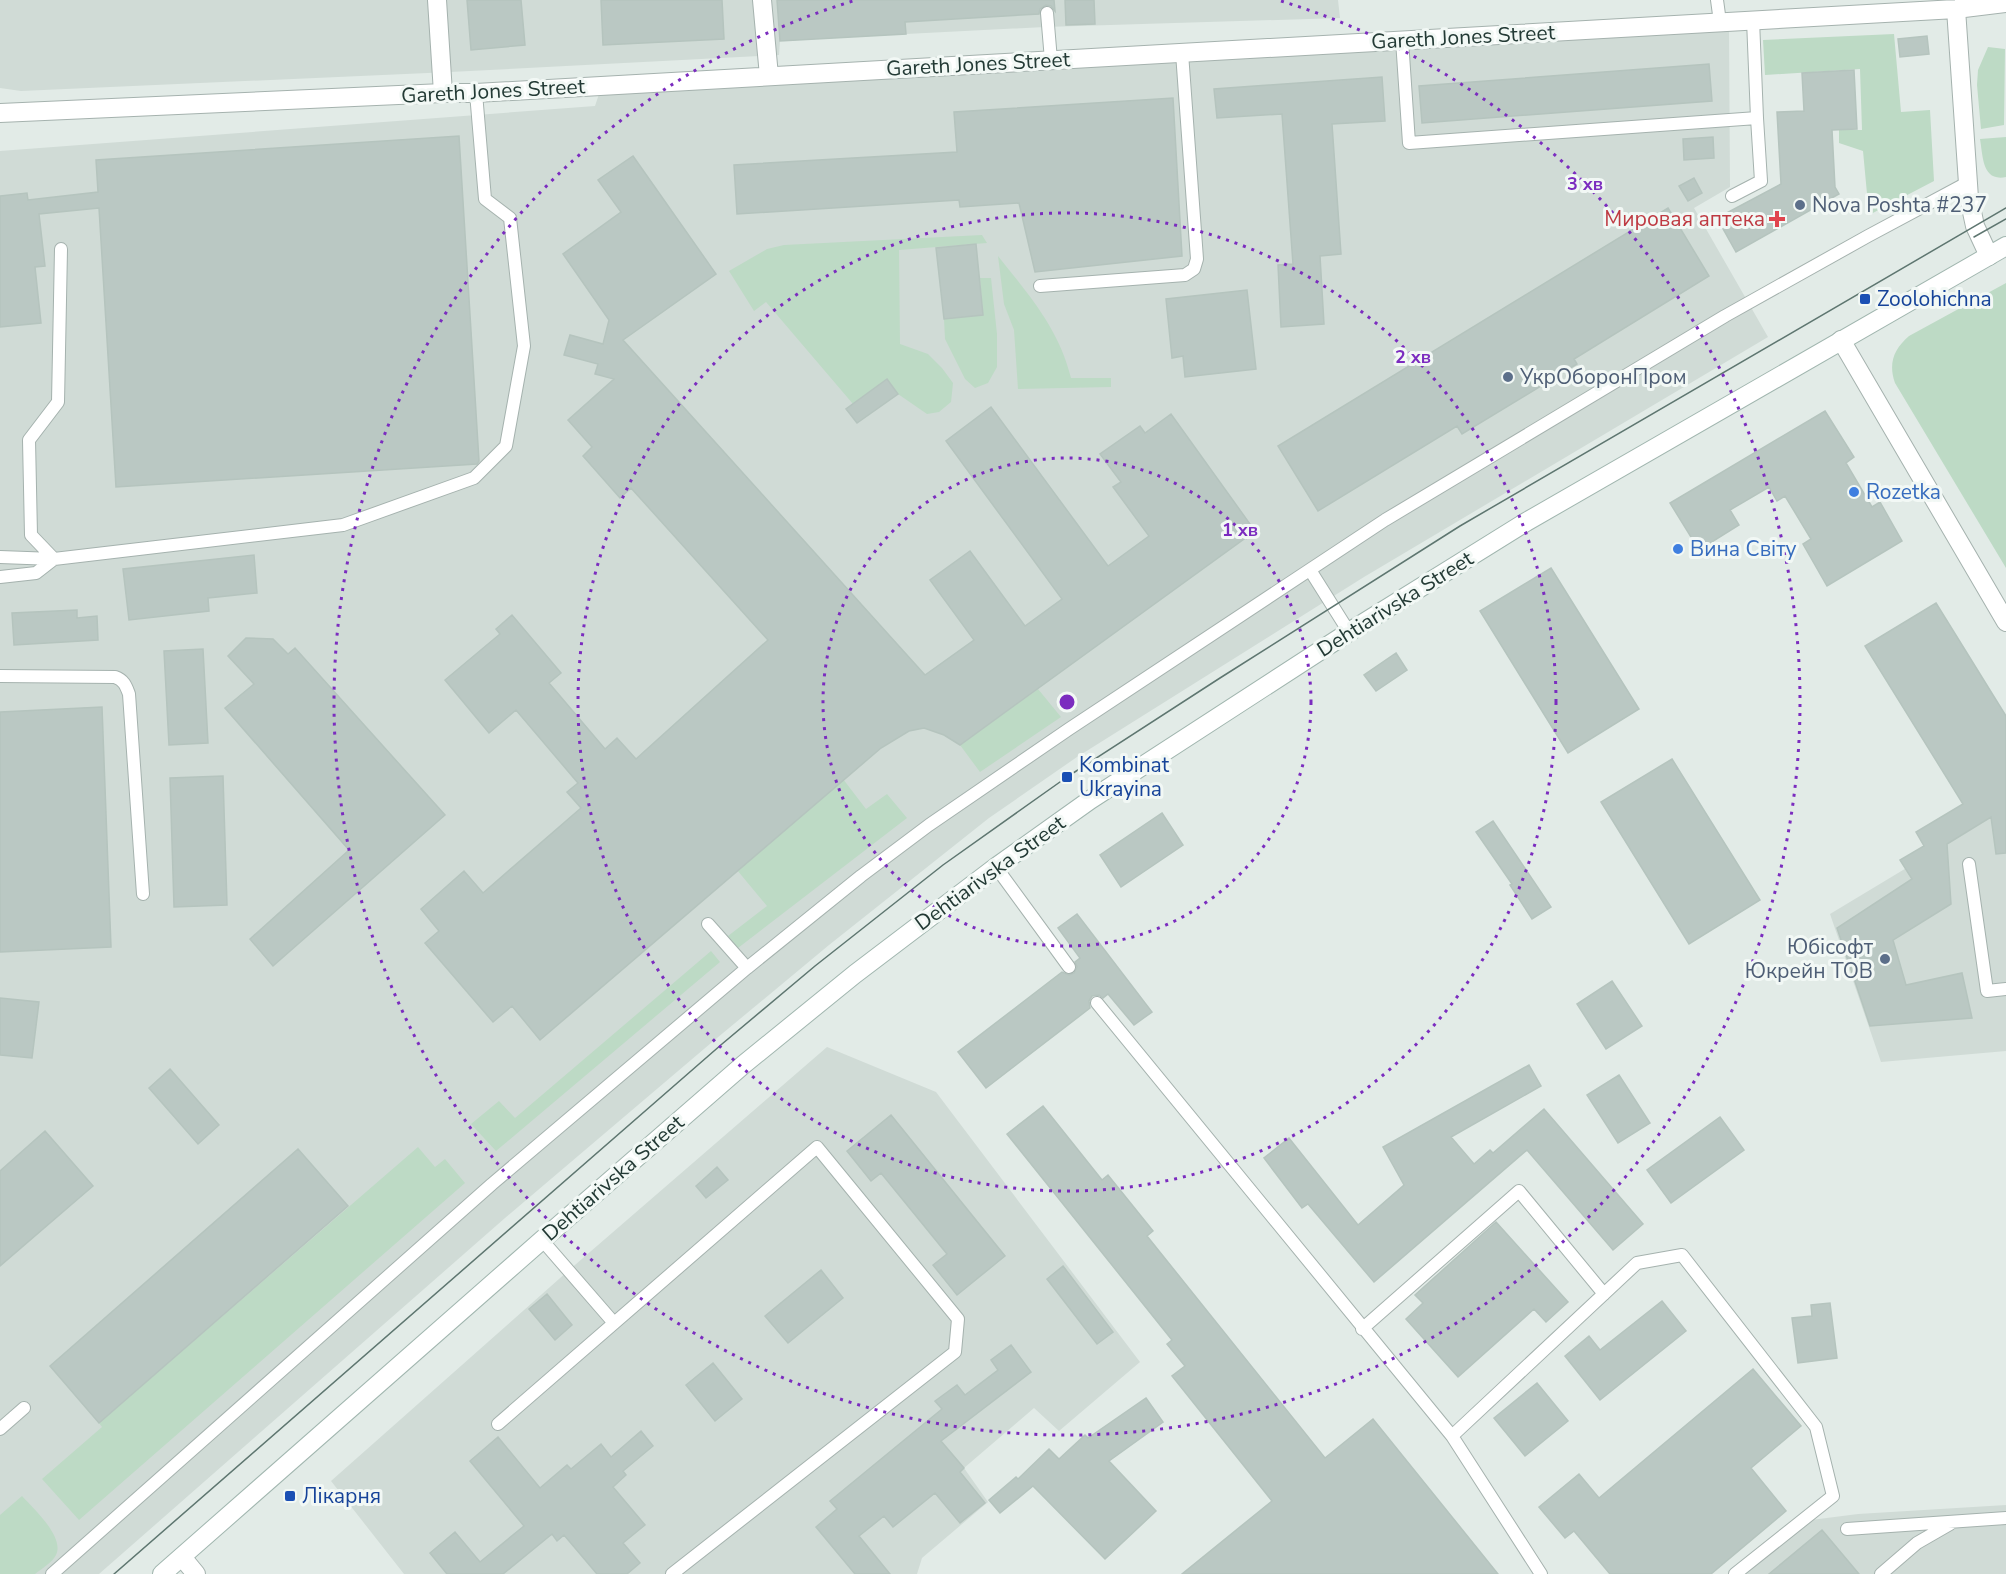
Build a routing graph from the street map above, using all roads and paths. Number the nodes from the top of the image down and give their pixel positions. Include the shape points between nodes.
1 (437, 0) edge
2 (762, 0) edge
3 (1717, 0) edge
4 (2006, 3) edge
5 (1967, 5) edge
6 (1047, 13) dead end
7 (1753, 20) junction
8 (1720, 22) junction
9 (1402, 40) junction
10 (1182, 53) junction
11 (1051, 60) junction
12 (769, 76) junction
13 (443, 93) junction
14 (476, 93) junction
15 (0, 113) edge
16 (1757, 118) junction
17 (1967, 183) junction
18 (1732, 196) dead end
19 (2006, 246) edge
20 (61, 249) dead end
21 (1989, 256) junction
22 (1040, 286) dead end
23 (1841, 340) junction
24 (0, 557) edge
25 (54, 559) junction
26 (1310, 570) junction
27 (0, 577) edge
28 (2006, 622) edge
29 (1349, 632) junction
30 (0, 676) edge
31 (1969, 864) dead end
32 (996, 867) junction
33 (143, 894) dead end
34 (708, 924) dead end
35 (1069, 967) dead end
36 (747, 968) junction
37 (2006, 989) edge
38 (1097, 1003) dead end
39 (542, 1240) junction
40 (1604, 1294) junction
41 (614, 1323) junction
42 (1362, 1329) junction
43 (24, 1408) dead end
44 (498, 1424) dead end
45 (0, 1429) edge
46 (1452, 1436) junction
47 (2006, 1518) edge
48 (1957, 1521) junction
49 (1847, 1529) dead end
50 (182, 1557) junction
51 (52, 1574) edge
52 (162, 1574) edge
53 (196, 1574) edge
54 (672, 1574) edge
55 (1541, 1574) edge
56 (1735, 1574) edge
57 (1881, 1574) edge

1 - 13 street
2 - 12 street
3 - 8 lane
4 - 5 street, Gareth Jones Street
5 - 7 street, Gareth Jones Street
5 - 17 street
6 - 11 lane
7 - 8 street, Gareth Jones Street
7 - 16 lane
8 - 9 street, Gareth Jones Street
9 - 10 street, Gareth Jones Street
9 - 16 lane via 1409,143
10 - 11 street, Gareth Jones Street
10 - 22 lane via 1197,259 1194,269 1185,275
11 - 12 street, Gareth Jones Street
12 - 14 street, Gareth Jones Street
13 - 14 street, Gareth Jones Street
13 - 15 street, Gareth Jones Street
14 - 25 lane via 485,199 510,218 524,346 506,446 474,478 343,525
16 - 18 lane via 1761,181
17 - 21 street via 1975,226
17 - 26 lane via 1725,316 1385,520
19 - 21 street, Dehtiarivska Street
20 - 25 lane via 58,402 29,440 31,536
21 - 23 street, Dehtiarivska Street
23 - 28 street
23 - 29 street, Dehtiarivska Street via 1526,522
24 - 25 lane
25 - 27 lane via 36,573
26 - 29 lane
26 - 36 lane via 938,819
29 - 32 street, Dehtiarivska Street via 1090,800
30 - 33 lane via 115,677 126,685
31 - 37 lane via 1987,991
32 - 35 lane
32 - 39 street, Dehtiarivska Street via 780,1035
34 - 36 lane
36 - 51 lane via 492,1184
38 - 42 lane
39 - 41 lane
39 - 50 street, Dehtiarivska Street
40 - 42 lane via 1519,1191
40 - 46 lane
40 - 56 lane via 1637,1263 1682,1255 1816,1427 1833,1496
41 - 44 lane
41 - 54 lane via 817,1147 958,1319 955,1352
42 - 46 lane
43 - 45 lane
46 - 55 lane
47 - 48 lane
48 - 49 lane
48 - 57 lane via 1917,1543
50 - 52 street, Dehtiarivska Street
50 - 53 street

